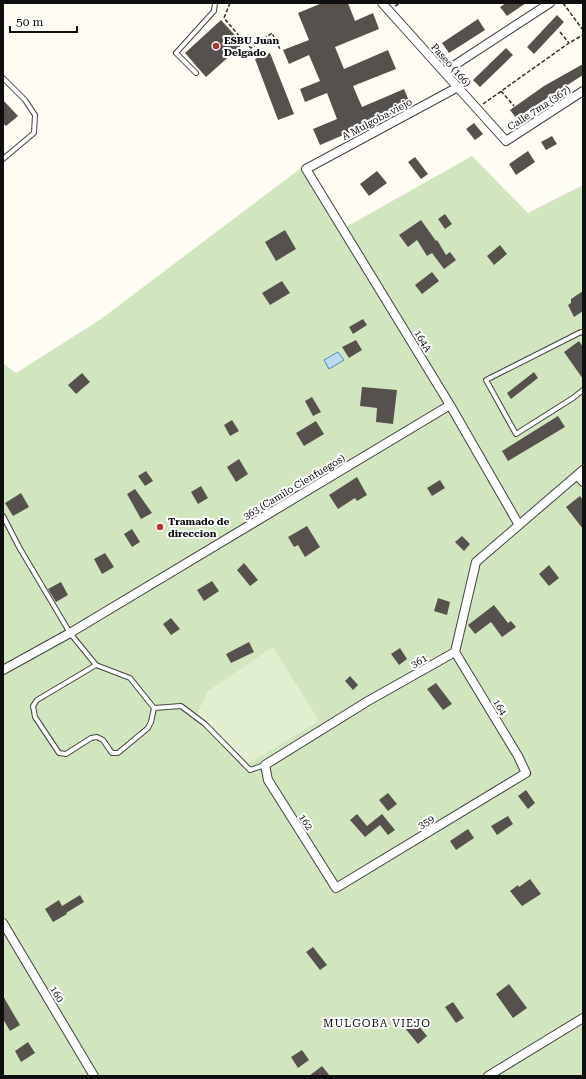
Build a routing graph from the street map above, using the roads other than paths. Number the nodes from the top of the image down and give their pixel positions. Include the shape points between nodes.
1 (215, 3) edge
2 (382, 3) edge
3 (550, 3) edge
4 (444, 72) junction
5 (196, 73) dead end
6 (3, 78) edge
7 (458, 87) junction
8 (583, 91) edge
9 (506, 141) joint
10 (3, 160) edge
11 (306, 169) joint
12 (583, 333) edge
13 (583, 390) edge
14 (450, 405) junction
15 (580, 473) edge
16 (583, 482) edge
17 (3, 516) edge
18 (519, 525) junction
19 (70, 633) junction
20 (455, 652) junction
21 (96, 664) junction
22 (3, 670) edge
23 (154, 708) junction
24 (265, 765) junction
25 (526, 772) joint
26 (336, 888) joint
27 (3, 923) edge
28 (583, 1018) edge
29 (94, 1076) edge
30 (488, 1076) edge

1 - 5 lane via 214,11 176,53
2 - 4 street, Paseo (166)
3 - 4 street
4 - 7 street, Paseo (166)
6 - 10 lane via 25,100 35,116 34,133
7 - 9 street, Paseo (166)
7 - 11 street, A Mulgoba viejo
8 - 9 street, Calle 7ma (367)
11 - 14 street, 164A
12 - 13 lane via 486,380 516,434
14 - 18 street, 164A
14 - 19 street, 363 (Camilo Cienfuegos)
15 - 16 street
15 - 18 street
17 - 19 lane
18 - 20 street via 476,562
19 - 21 lane
19 - 22 street, 363 (Camilo Cienfuegos)
20 - 24 street, 361 via 368,701
20 - 25 street, 164
21 - 23 lane via 130,678
21 - 23 lane via 37,700 33,706 34,717 60,753 66,754 91,738 98,737 112,753 118,753 148,728
23 - 24 lane via 181,706 205,724 250,770
24 - 26 street, 162 via 268,780
25 - 26 street, 359
27 - 29 street, 160
28 - 30 street

